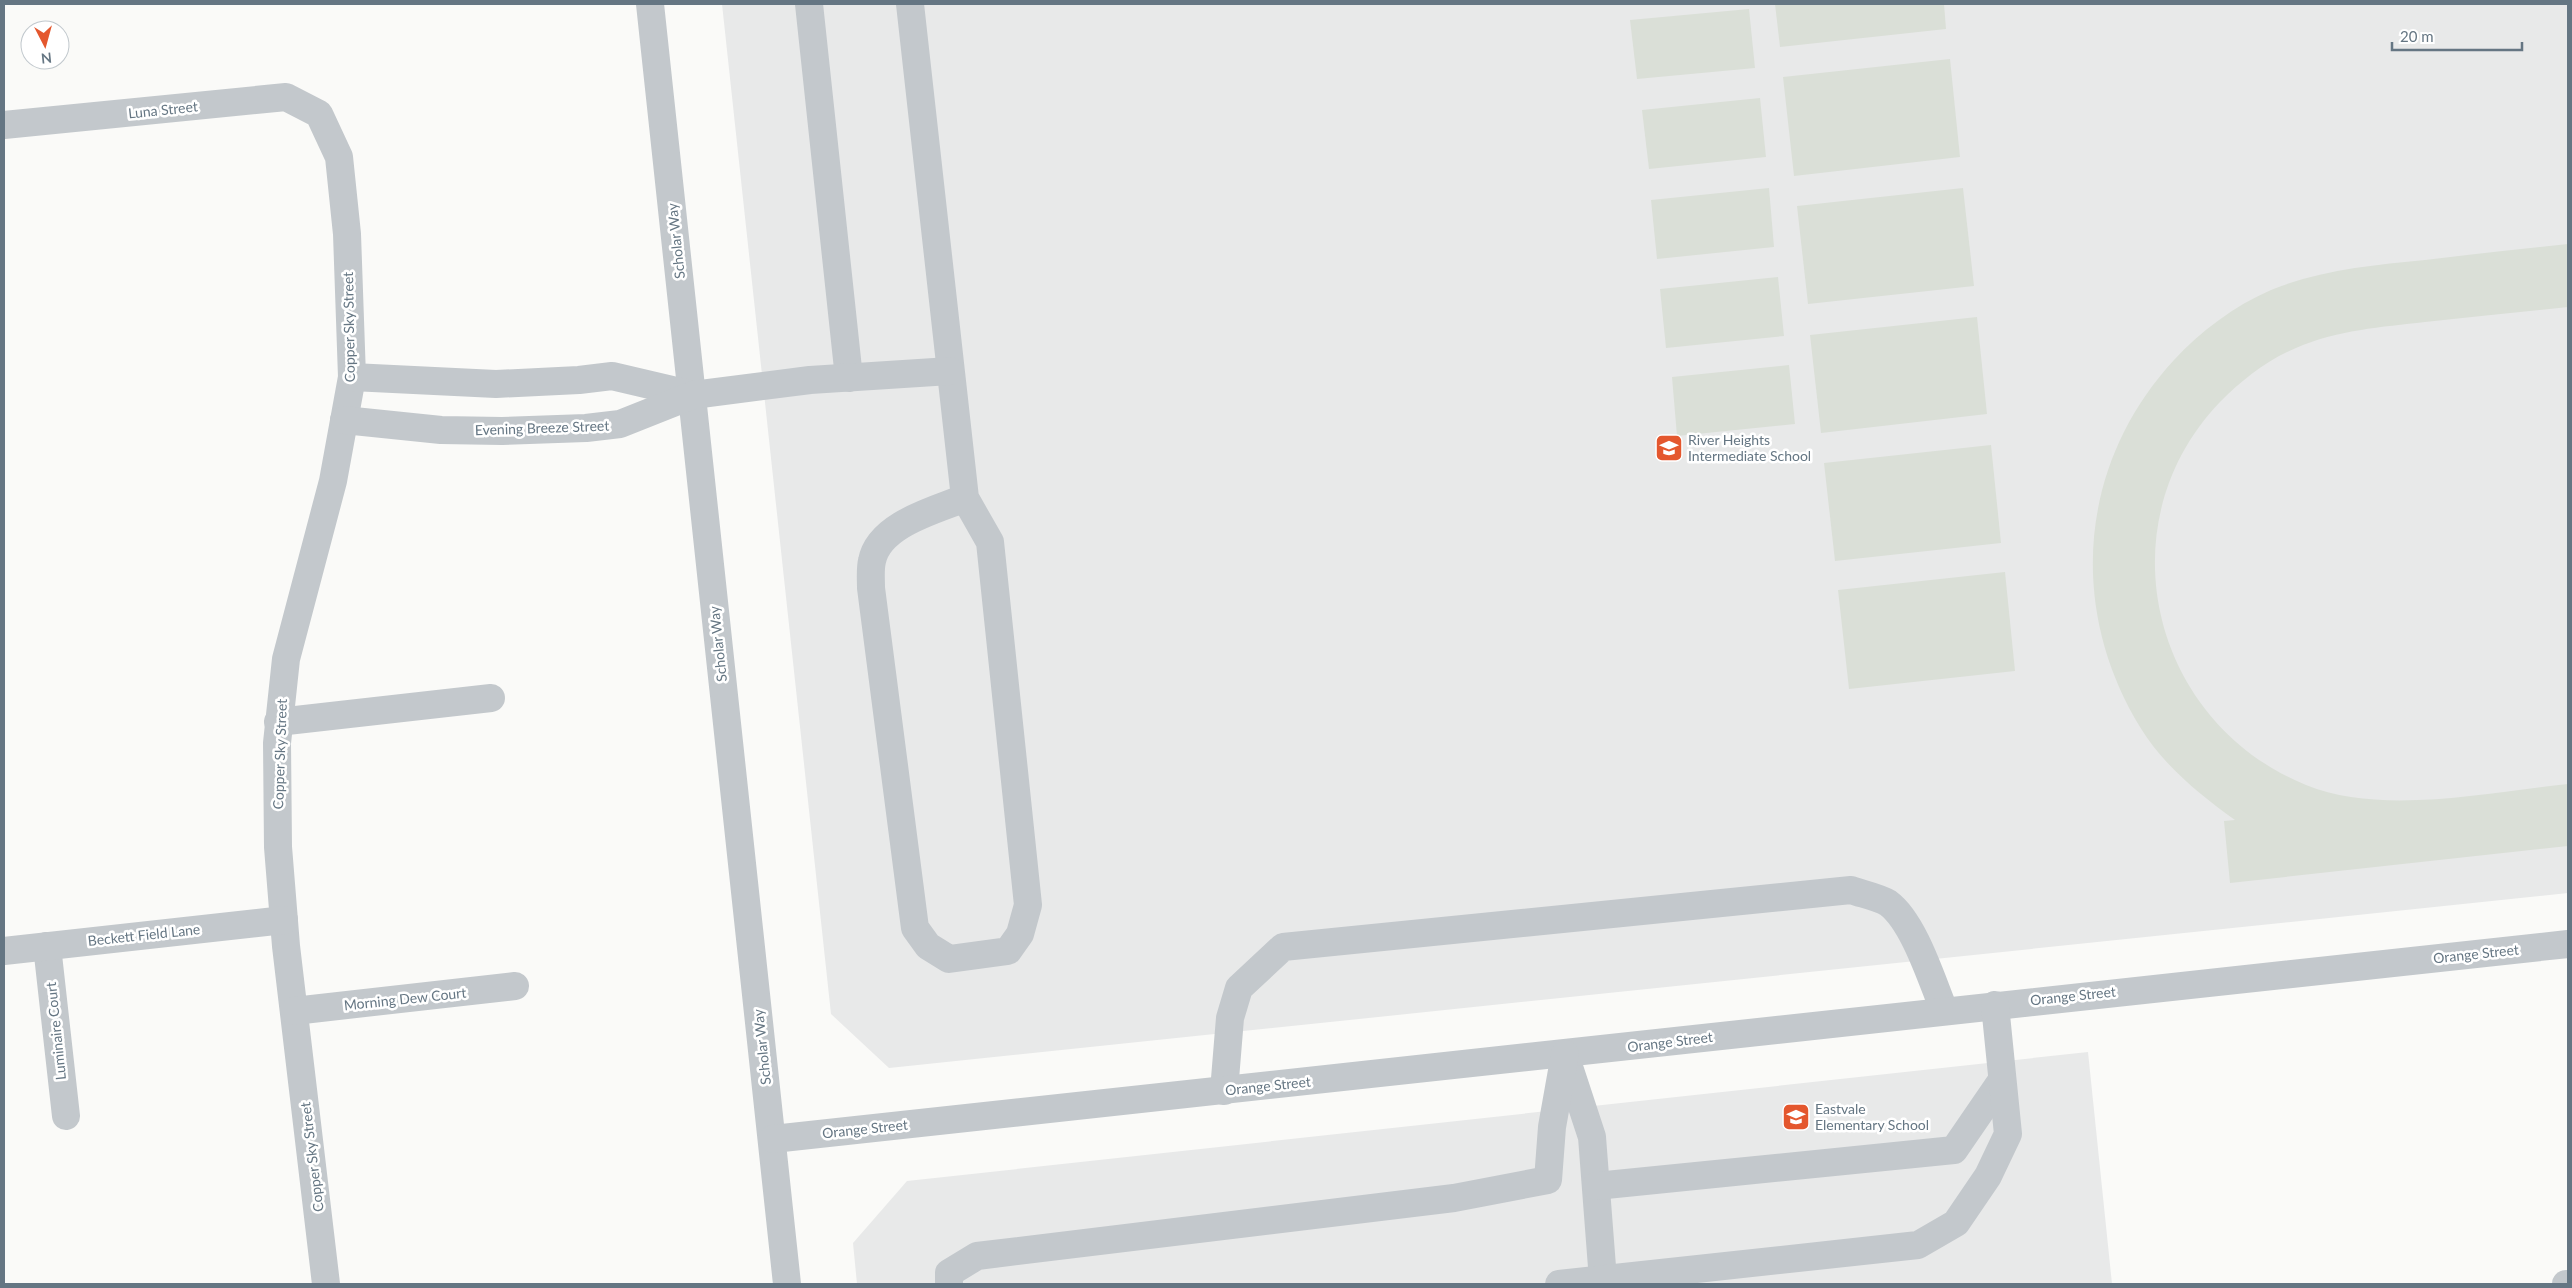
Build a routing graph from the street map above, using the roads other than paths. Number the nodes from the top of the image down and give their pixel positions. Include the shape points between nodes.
1 (650, 4) edge
2 (810, 4) edge
3 (910, 4) edge
4 (319, 114) joint
5 (4, 125) edge
6 (950, 371) junction
7 (352, 377) junction
8 (849, 378) junction
9 (693, 395) junction
10 (344, 420) junction
11 (965, 498) junction
12 (491, 698) dead end
13 (278, 722) junction
14 (284, 920) junction
15 (2568, 944) edge
16 (47, 946) junction
17 (4, 951) edge
18 (514, 986) dead end
19 (1995, 1005) junction
20 (1944, 1010) junction
21 (294, 1011) junction
22 (1565, 1054) junction
23 (2002, 1080) junction
24 (1224, 1091) junction
25 (66, 1116) dead end
26 (773, 1139) junction
27 (1596, 1186) junction
28 (1603, 1280) junction
29 (326, 1284) edge
30 (787, 1284) edge
31 (949, 1284) edge
32 (1559, 1284) edge

1 - 9 street, Scholar Way
2 - 8 street
3 - 6 street
4 - 5 street, Luna Street via 286,98
4 - 7 street, Copper Sky Street via 340,157 348,234
6 - 8 street
6 - 11 street
7 - 9 street via 496,384 612,376
7 - 10 street, Copper Sky Street
8 - 9 street
9 - 10 street, Evening Breeze Street via 620,424 586,428 502,432 441,430
9 - 26 street, Scholar Way
10 - 13 street, Copper Sky Street via 333,481 286,660
11 - 11 street via 913,516 884,539 872,559 871,588 916,928 928,946 949,959 1008,951 1020,934 1028,905 990,542
12 - 13 street
13 - 14 street, Copper Sky Street via 278,847
14 - 16 street, Beckett Field Lane
14 - 21 street, Copper Sky Street
15 - 19 street, Orange Street
16 - 17 street, Beckett Field Lane
16 - 25 street, Luminaire Court
18 - 21 street, Morning Dew Court
19 - 20 street, Orange Street
19 - 23 street
20 - 22 street, Orange Street
20 - 24 street via 1921,952 1906,925 1888,903 1851,890 1283,947 1239,988 1230,1018
21 - 29 street, Copper Sky Street
22 - 24 street, Orange Street
22 - 27 street via 1592,1137
22 - 31 street via 1552,1127 1548,1180 1454,1198 977,1256 949,1273
23 - 27 street via 1954,1150
23 - 28 street via 2008,1134 1988,1176 1956,1223 1918,1245
24 - 26 street, Orange Street
26 - 30 street, Scholar Way
27 - 28 street
28 - 32 street

